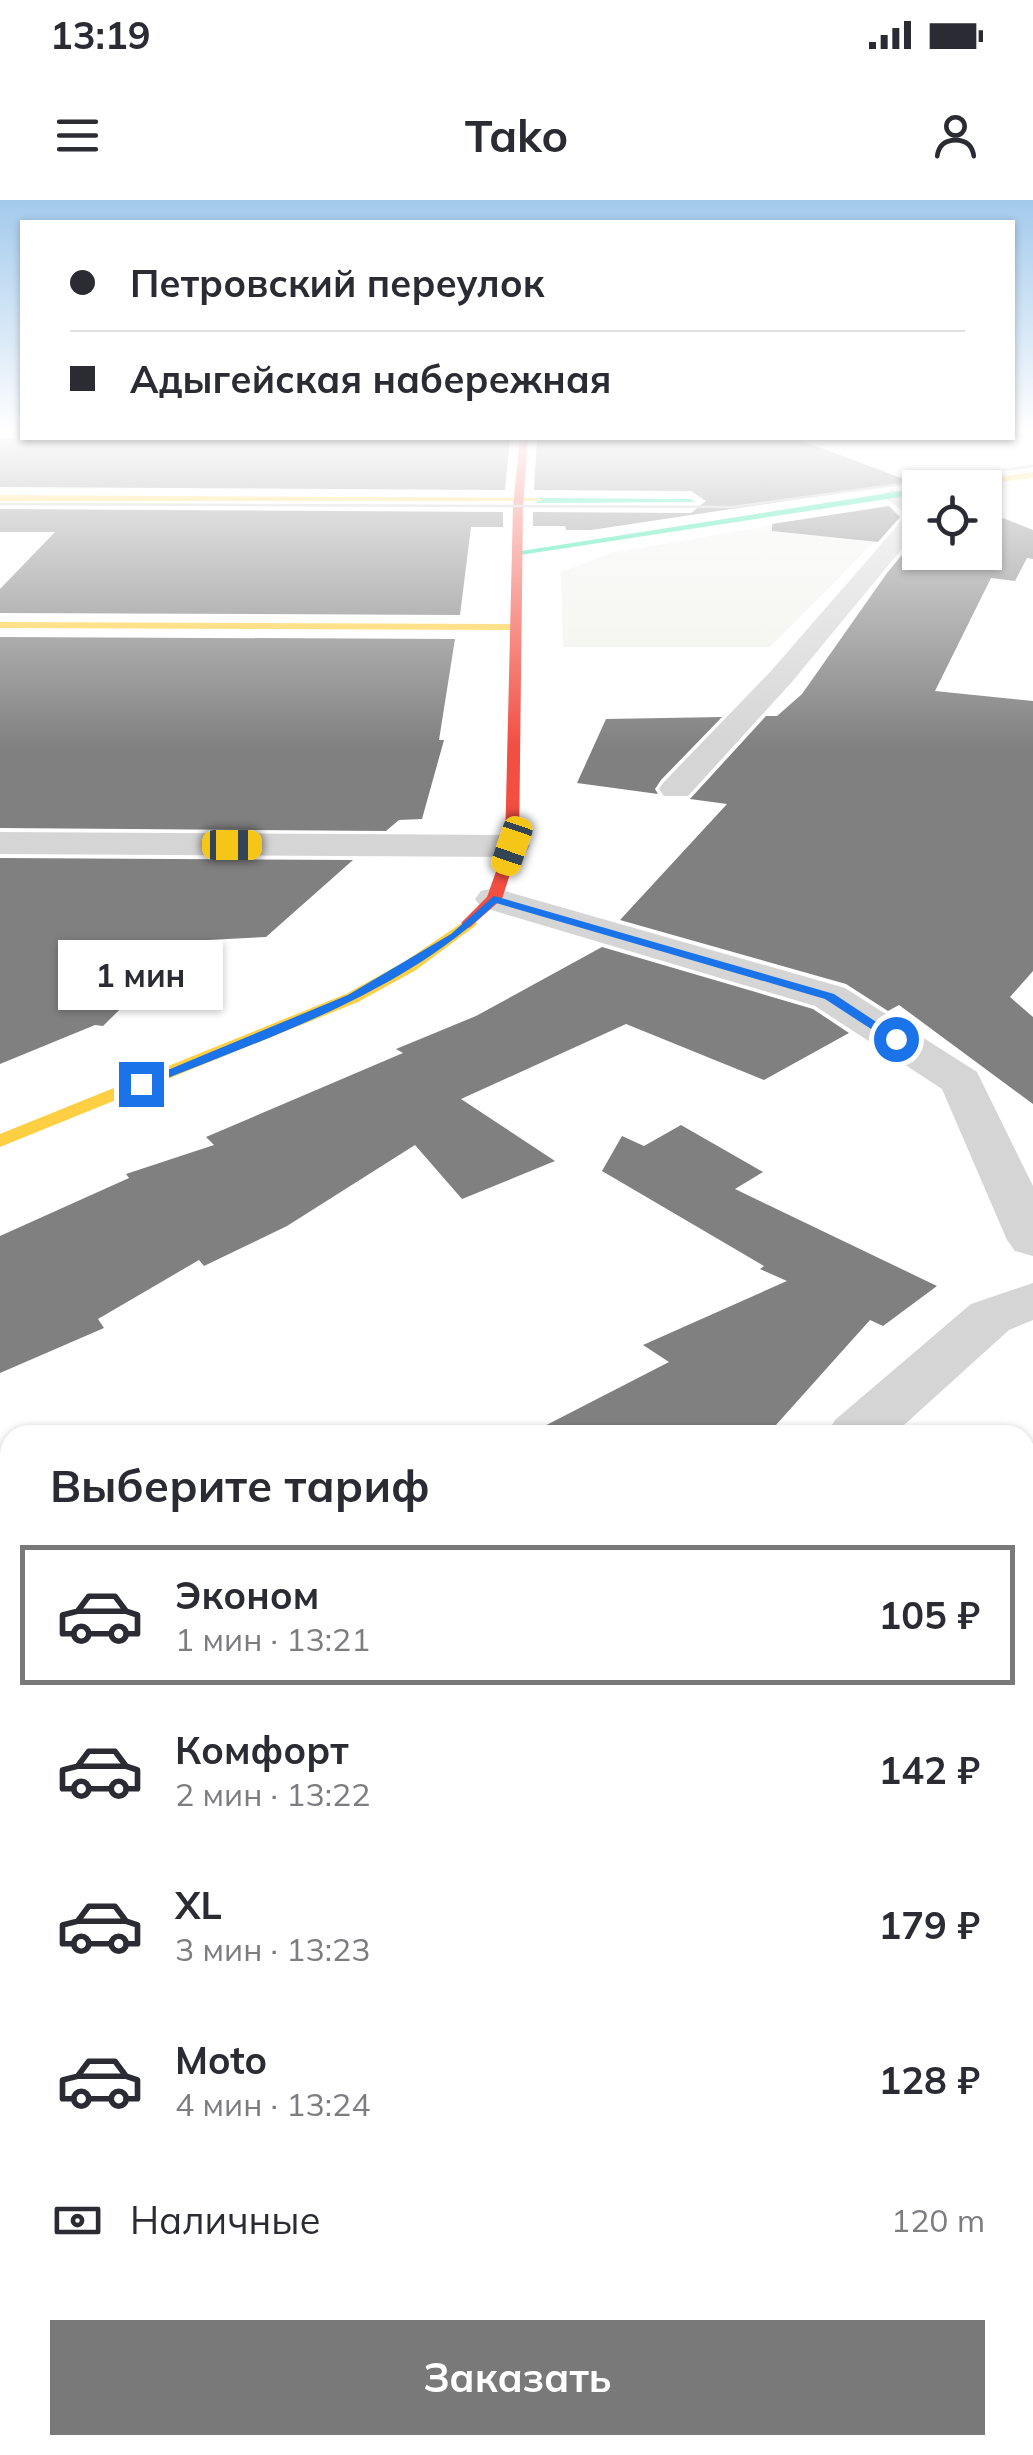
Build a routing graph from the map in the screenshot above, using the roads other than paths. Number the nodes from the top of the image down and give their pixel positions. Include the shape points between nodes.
1 (520, 537) edge
2 (618, 537) edge
3 (900, 537) edge
4 (520, 552) junction
5 (0, 625) edge
6 (517, 626) junction
7 (676, 790) dead end
8 (0, 844) edge
9 (512, 846) junction
10 (494, 899) junction
11 (0, 1141) edge
12 (1033, 1240) edge
13 (1033, 1300) edge
14 (867, 1425) edge

1 - 4 street
2 - 4 street
3 - 7 street
4 - 6 street
5 - 6 street
6 - 9 street
8 - 9 street
9 - 10 street
10 - 11 street via 455,937 352,998
10 - 12 street via 830,996 961,1082
13 - 14 street via 990,1317

